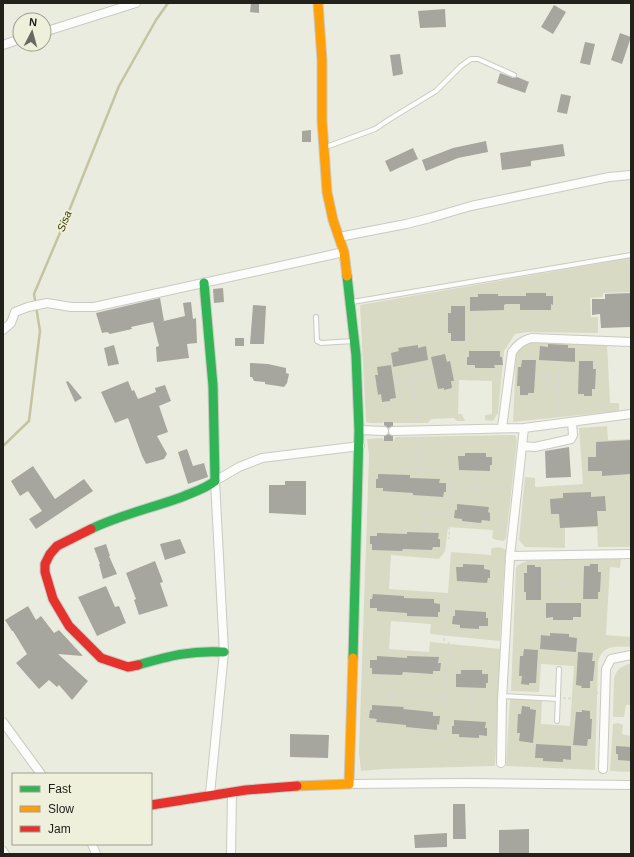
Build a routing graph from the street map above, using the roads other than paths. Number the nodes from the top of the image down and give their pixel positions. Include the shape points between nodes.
1 (136, 3) edge
2 (318, 3) edge
3 (52, 29) edge
4 (514, 75) dead end
5 (323, 148) junction
6 (631, 175) edge
7 (339, 237) junction
8 (344, 252) junction
9 (631, 255) edge
10 (204, 282) junction
11 (351, 302) junction
12 (316, 317) dead end
13 (3, 330) edge
14 (355, 341) junction
15 (631, 342) edge
16 (631, 414) edge
17 (572, 422) junction
18 (502, 428) junction
19 (524, 428) junction
20 (360, 430) junction
21 (384, 431) dead end
22 (393, 431) dead end
23 (360, 446) junction
24 (522, 446) junction
25 (215, 481) junction
26 (631, 554) edge
27 (510, 556) junction
28 (224, 652) junction
29 (631, 655) edge
30 (560, 669) dead end
31 (503, 698) junction
32 (558, 699) junction
33 (557, 721) road end
34 (3, 722) edge
35 (501, 763) dead end
36 (603, 767) road end
37 (40, 773) edge
38 (349, 784) junction
39 (631, 785) edge
40 (232, 792) junction
41 (210, 794) junction
42 (152, 805) edge
43 (3, 851) edge
44 (5, 854) edge
45 (231, 854) edge

1 - 3 street
2 - 5 street via 322,60
4 - 5 lane via 478,59 471,59 436,92 375,129
5 - 7 street via 327,192
6 - 7 street via 609,177 471,206 406,224
7 - 8 street
8 - 10 street
8 - 11 street
9 - 11 lane
10 - 13 street via 94,307 47,303 28,307 14,312 11,323
10 - 25 street via 213,386
11 - 14 street
12 - 14 lane via 317,341 320,343
14 - 20 street
15 - 18 street via 531,338 523,341 512,352
16 - 17 street
17 - 19 street
17 - 24 street via 571,439 535,447
18 - 19 street
18 - 22 street
19 - 24 street
20 - 21 street
20 - 23 street
23 - 25 street via 262,458 239,467
23 - 38 street
24 - 27 street
25 - 28 street
25 - 28 street via 160,505 102,524 57,546 50,554 45,572 53,599 69,626 101,658 128,667 178,654
26 - 27 street
27 - 31 street
28 - 41 street
29 - 36 street via 611,659 606,669
30 - 32 lane
31 - 32 lane
31 - 35 street
32 - 33 lane
34 - 37 street
38 - 39 street
38 - 40 street via 261,788
40 - 41 street
40 - 45 street
41 - 42 street
43 - 44 street

